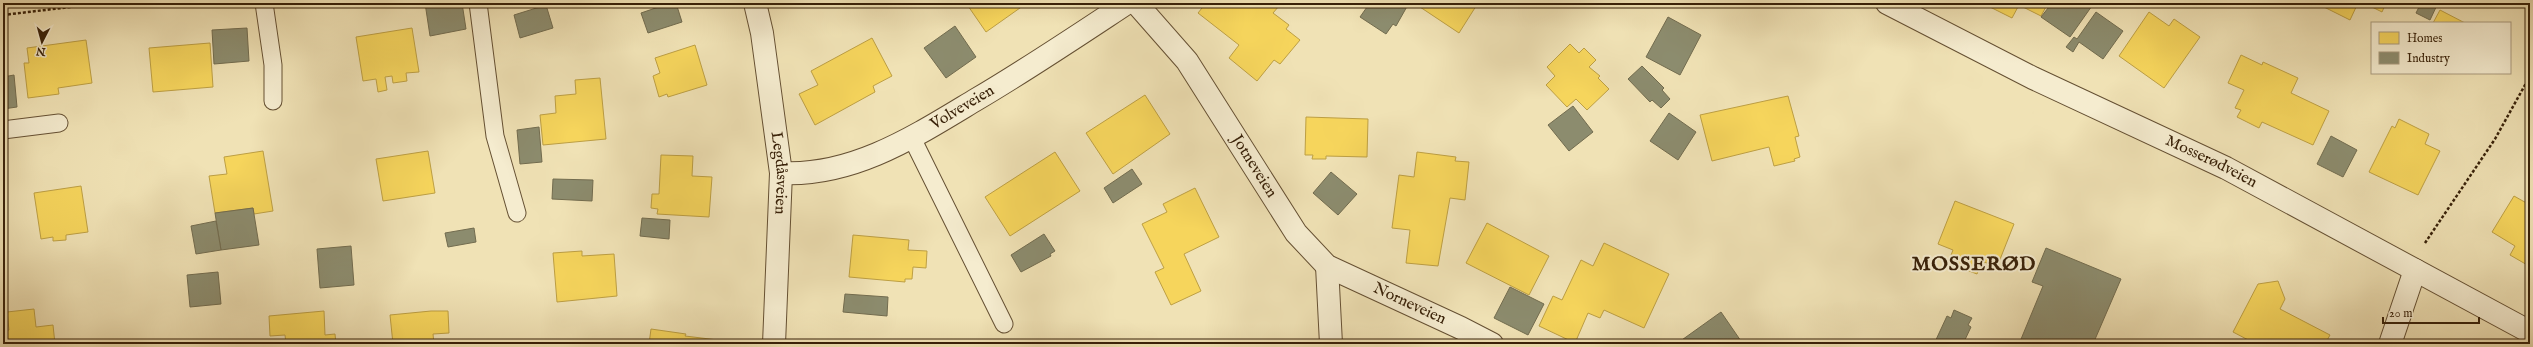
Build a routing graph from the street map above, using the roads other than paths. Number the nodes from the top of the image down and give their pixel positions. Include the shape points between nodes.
1 (264, 3) edge
2 (478, 3) edge
3 (755, 3) edge
4 (1127, 3) edge
5 (1136, 3) edge
6 (1887, 3) edge
7 (273, 101) dead end
8 (59, 123) dead end
9 (3, 130) edge
10 (912, 138) junction
11 (781, 173) junction
12 (517, 213) dead end
13 (1327, 266) junction
14 (2415, 270) junction
15 (1004, 324) dead end
16 (2530, 332) edge
17 (774, 344) edge
18 (1331, 344) edge
19 (1492, 344) edge
20 (2390, 344) edge

1 - 7 lane via 273,65
2 - 12 lane via 495,136
3 - 11 street, Legdåsveien via 762,34
4 - 10 street, Volveveien via 1026,70
5 - 13 street, Jotneveien via 1187,61 1296,233
6 - 14 street, Mosserødveien via 2032,78 2226,168
8 - 9 lane
10 - 11 street, Volveveien via 831,170 810,174
10 - 15 lane
11 - 17 street, Legdåsveien
13 - 18 street
13 - 19 street, Norneveien
14 - 16 street, Mosserødveien
14 - 20 street

